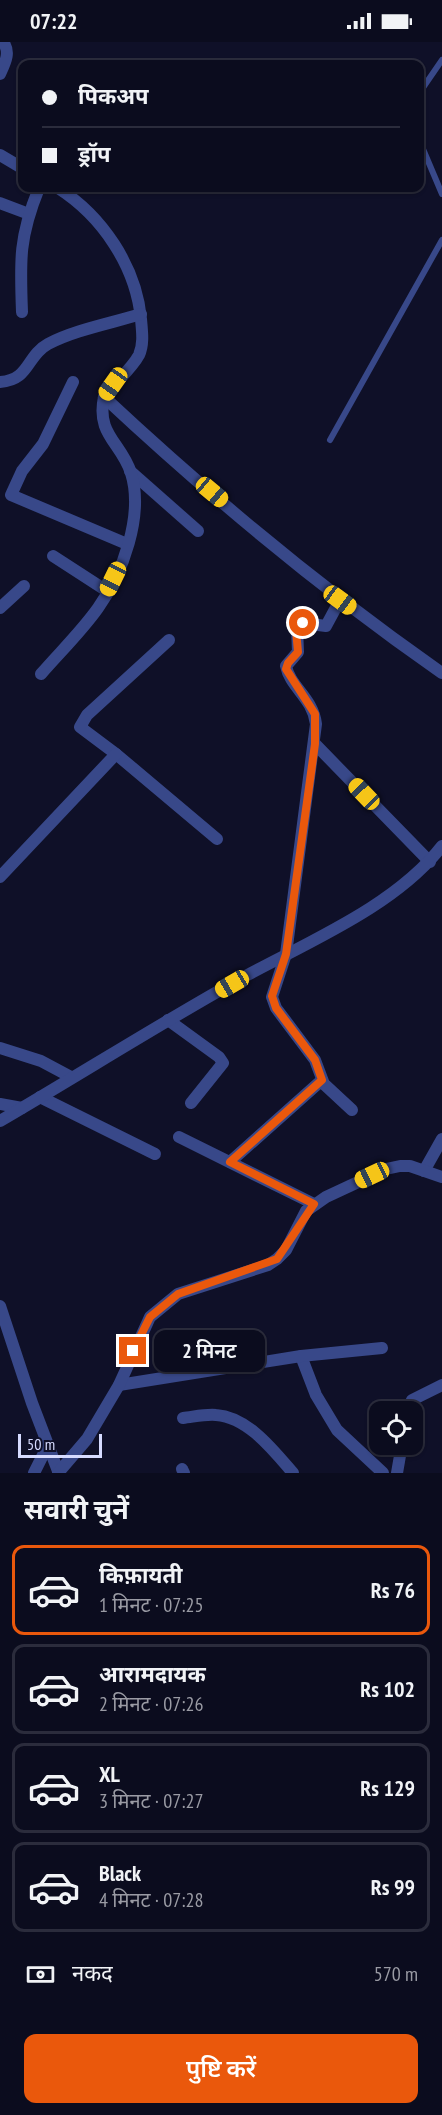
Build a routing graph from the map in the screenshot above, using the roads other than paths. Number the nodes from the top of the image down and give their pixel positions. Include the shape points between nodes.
1 (3, 42) edge
2 (442, 60) edge
3 (0, 74) edge
4 (424, 86) edge
5 (424, 151) edge
6 (0, 155) edge
7 (18, 166) edge
8 (37, 192) edge
9 (63, 192) edge
10 (442, 194) edge
11 (0, 203) edge
12 (28, 214) junction
13 (442, 240) edge
14 (22, 312) dead end
15 (141, 314) junction
16 (0, 382) edge
17 (73, 382) dead end
18 (104, 398) junction
19 (330, 440) dead end
20 (130, 471) junction
21 (198, 531) dead end
22 (127, 544) junction
23 (53, 556) dead end
24 (24, 586) dead end
25 (107, 591) junction
26 (340, 600) junction
27 (0, 608) edge
28 (169, 640) dead end
29 (442, 673) edge
30 (41, 674) dead end
31 (315, 744) junction
32 (116, 754) junction
33 (218, 839) dead end
34 (441, 849) edge
35 (430, 862) junction
36 (0, 877) edge
37 (286, 954) junction
38 (168, 1020) junction
39 (0, 1048) edge
40 (72, 1077) junction
41 (322, 1080) junction
42 (40, 1097) junction
43 (191, 1102) dead end
44 (0, 1104) edge
45 (22, 1108) junction
46 (352, 1110) dead end
47 (0, 1121) edge
48 (179, 1137) dead end
49 (442, 1139) edge
50 (155, 1154) dead end
51 (230, 1162) junction
52 (424, 1171) junction
53 (442, 1177) edge
54 (314, 1204) junction
55 (0, 1306) edge
56 (382, 1348) dead end
57 (302, 1356) junction
58 (119, 1385) junction
59 (442, 1385) edge
60 (412, 1401) edge
61 (183, 1418) dead end
62 (48, 1445) junction
63 (400, 1455) edge
64 (58, 1472) edge
65 (34, 1473) edge
66 (293, 1473) edge
67 (383, 1473) edge
68 (397, 1473) edge

1 - 3 street via 7,55
2 - 4 lane
5 - 10 lane
6 - 7 street
8 - 12 street
9 - 15 street via 86,209 118,249 137,287
11 - 12 street
12 - 14 street via 20,252
13 - 19 lane
15 - 16 street via 49,344 36,354 20,377
15 - 18 street via 142,345 138,356
17 - 22 street via 43,444 22,471 11,495
18 - 20 street via 101,409 105,429
18 - 26 street
20 - 21 street
20 - 22 street via 135,504
22 - 25 street
23 - 25 street
24 - 27 street
25 - 30 street via 92,617
26 - 29 street
26 - 31 street via 326,626 303,623 297,627 299,648 286,666 315,714
28 - 32 street via 81,722 85,734
31 - 35 street
31 - 37 street
32 - 33 street
32 - 36 street
34 - 35 street
35 - 37 street via 392,896
37 - 38 street
37 - 41 street via 273,990 273,1003 315,1060
38 - 40 street
38 - 43 street via 223,1063
39 - 40 street via 41,1061
40 - 42 street
41 - 46 street
41 - 51 street
42 - 45 street
42 - 50 street
44 - 45 street
45 - 47 street
48 - 51 street
49 - 52 street
51 - 54 street
52 - 53 street
52 - 54 street via 410,1166 386,1168
54 - 58 street via 277,1259 193,1288 164,1304 140,1334
55 - 62 street
56 - 57 street
57 - 58 street
57 - 67 street via 316,1395 337,1430
58 - 64 street via 80,1449
59 - 60 street
61 - 66 street via 217,1415 238,1421
62 - 64 street
62 - 65 street
63 - 68 street

